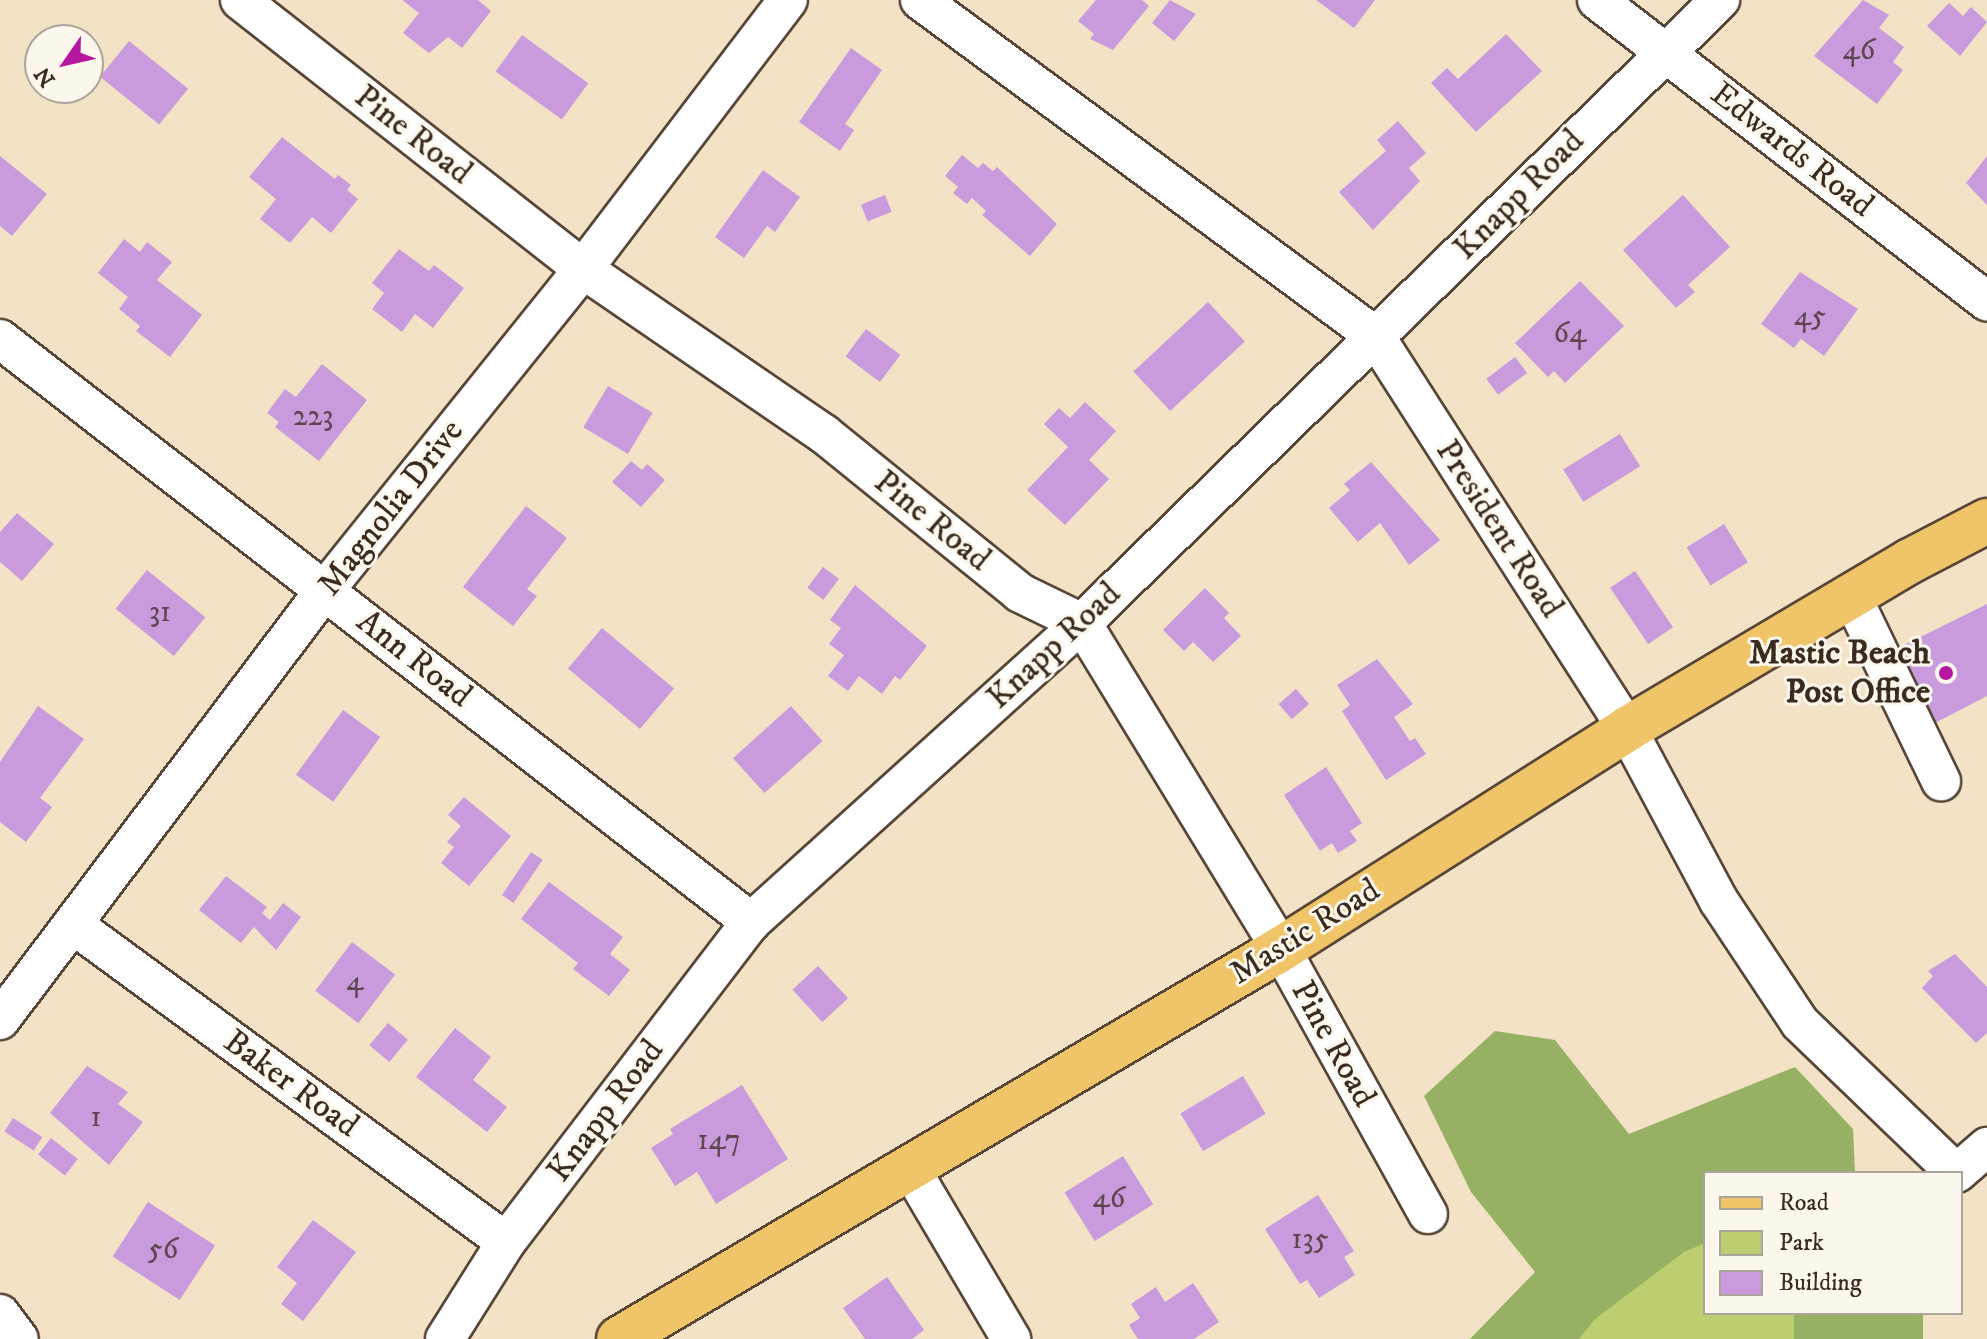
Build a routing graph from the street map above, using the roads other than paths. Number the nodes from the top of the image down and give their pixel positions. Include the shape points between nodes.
1 (240, 0) edge
2 (788, 0) edge
3 (920, 0) edge
4 (1597, 0) edge
5 (1720, 0) edge
6 (1665, 52) junction
7 (583, 269) junction
8 (1987, 301) edge
9 (1375, 336) junction
10 (0, 339) edge
11 (1983, 532) edge
12 (325, 590) junction
13 (1851, 595) junction
14 (1082, 623) junction
15 (1627, 729) junction
16 (1941, 781) dead end
17 (751, 922) junction
18 (75, 926) junction
19 (1281, 949) junction
20 (0, 1020) edge
21 (1987, 1147) edge
22 (910, 1168) junction
23 (1954, 1171) edge
24 (1958, 1171) edge
25 (1428, 1214) dead end
26 (506, 1242) junction
27 (0, 1314) edge
28 (19, 1339) edge
29 (445, 1339) edge
30 (619, 1339) edge
31 (1011, 1339) edge

1 - 7 street, Pine Road
2 - 7 street, Magnolia Drive
3 - 9 street, President Road
4 - 6 street, Edwards Road
5 - 6 street, Knapp Road
6 - 8 street, Edwards Road
6 - 9 street, Knapp Road
7 - 12 street, Magnolia Drive
7 - 14 street, Pine Road via 824,434 1020,593
9 - 14 street, Knapp Road
9 - 15 street, President Road
10 - 12 street, Ann Road
11 - 13 main road, Mastic Road
12 - 17 street, Ann Road
12 - 18 street, Magnolia Drive
13 - 15 main road, Mastic Road
13 - 16 street
14 - 17 street, Knapp Road
14 - 19 street, Pine Road
15 - 19 main road, Mastic Road
15 - 23 street, President Road via 1719,901 1800,1023
17 - 26 street, Knapp Road
18 - 20 street, Magnolia Drive
18 - 26 street, Baker Road
19 - 22 main road, Mastic Road
19 - 25 street, Pine Road
21 - 24 street
22 - 30 main road, Mastic Road
22 - 31 street
26 - 29 street, Knapp Road
27 - 28 street

